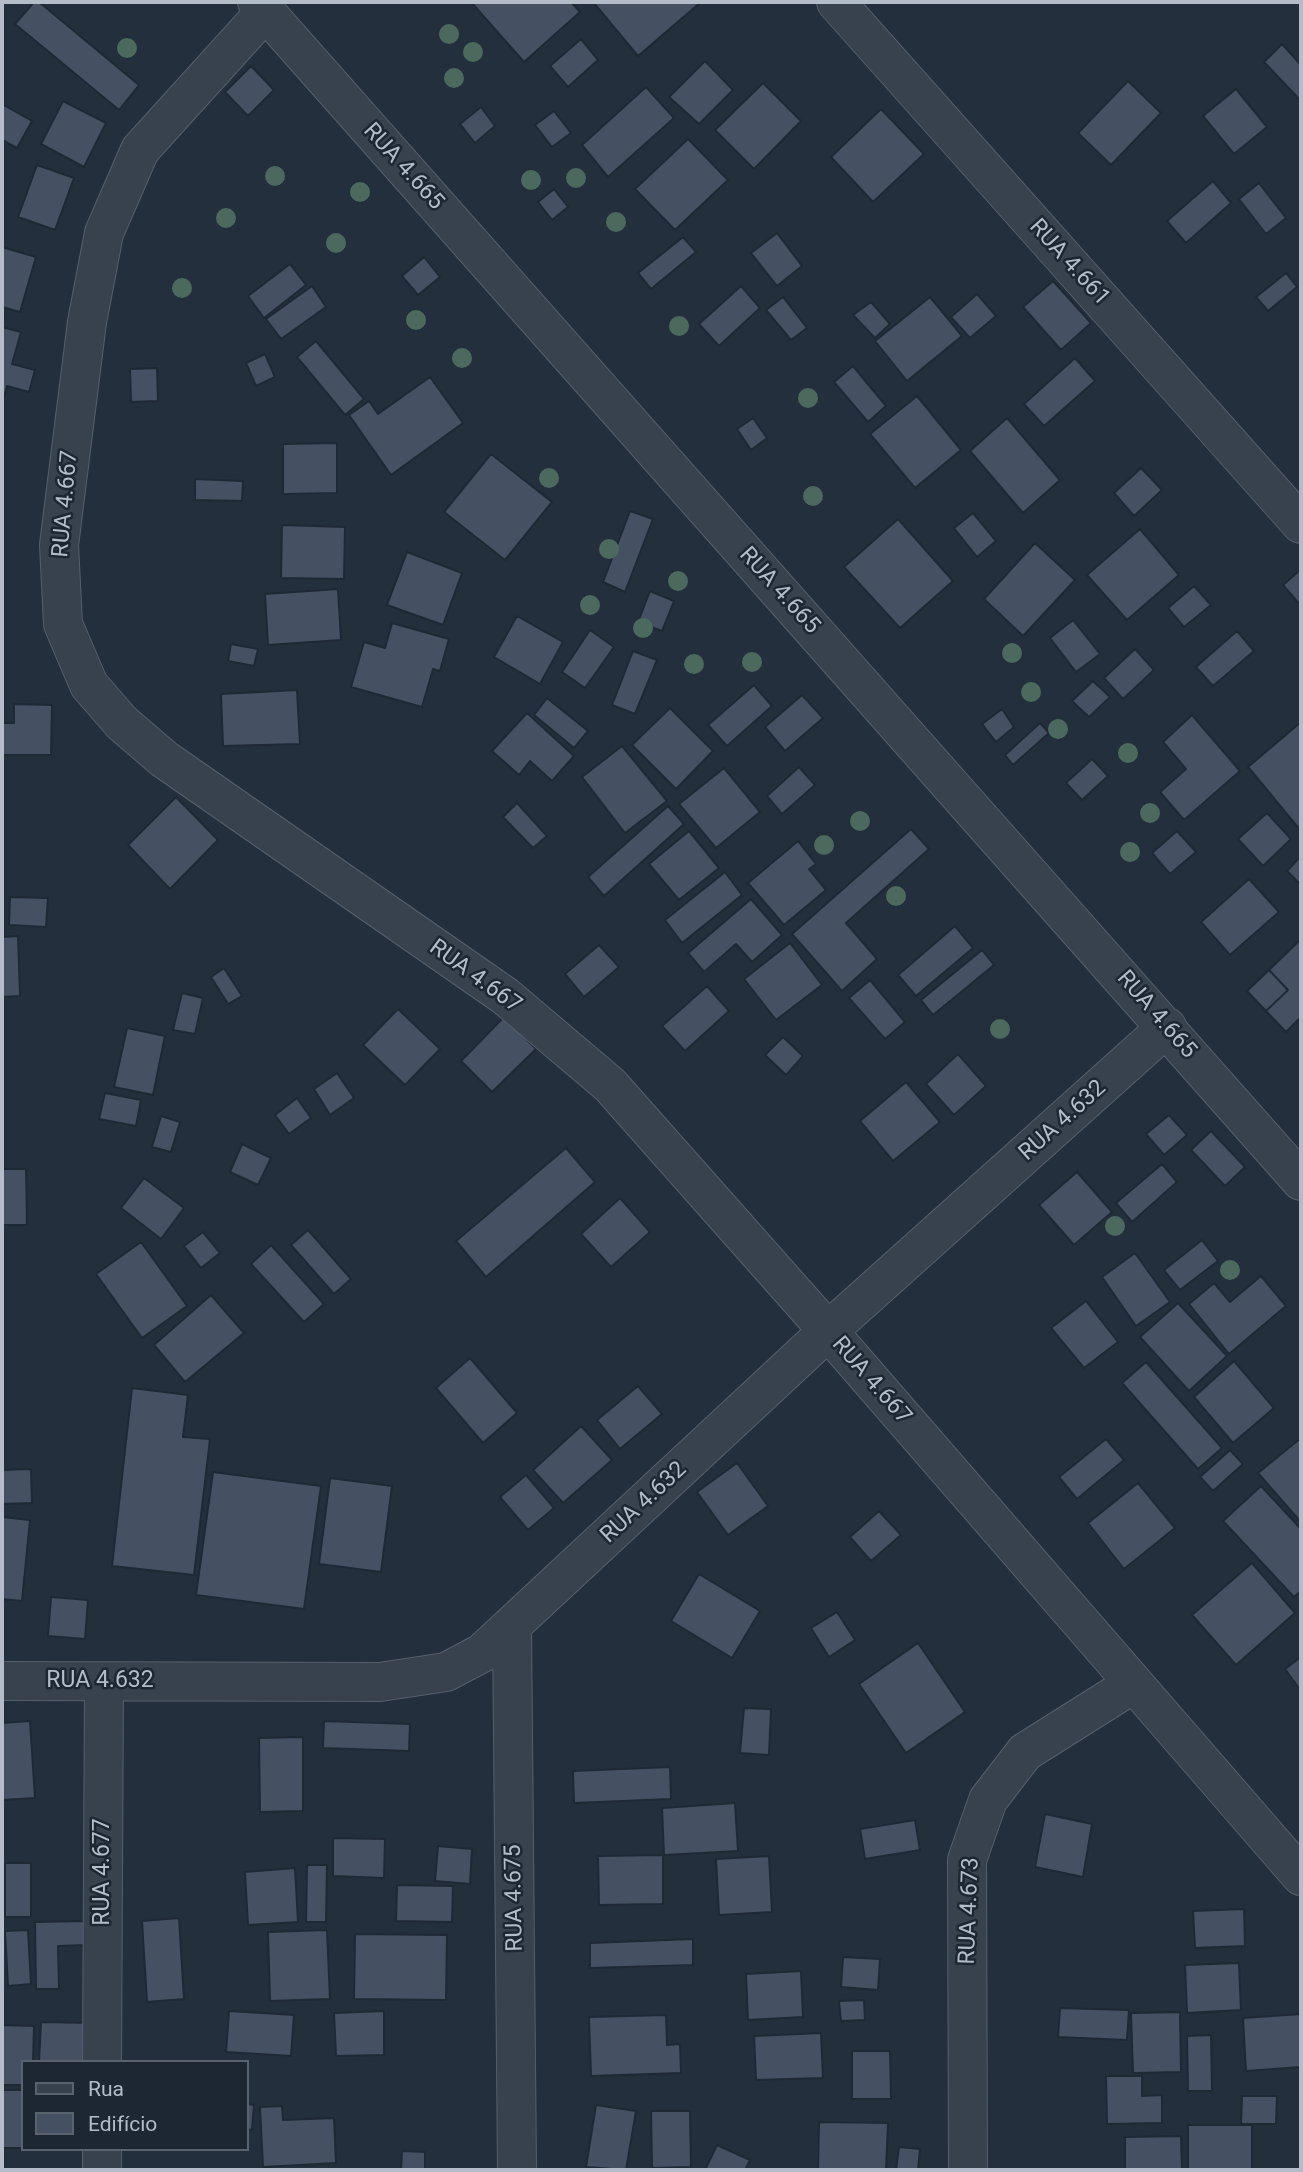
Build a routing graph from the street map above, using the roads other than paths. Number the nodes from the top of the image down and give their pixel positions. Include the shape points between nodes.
1 (836, 2) edge
2 (261, 7) edge
3 (1301, 524) edge
4 (1167, 1027) junction
5 (1301, 1181) edge
6 (828, 1331) junction
7 (512, 1626) junction
8 (2, 1681) edge
9 (104, 1682) junction
10 (1133, 1684) junction
11 (1301, 1876) edge
12 (102, 2060) edge
13 (102, 2151) edge
14 (102, 2170) edge
15 (517, 2170) edge
16 (968, 2170) edge

1 - 3 street, RUA 4.661
2 - 4 street, RUA 4.665
2 - 6 street, RUA 4.667 via 140,150 104,233 87,322 59,545 63,624 68,636 89,685 122,723 164,759 505,996 610,1085
4 - 5 street, RUA 4.665
4 - 6 street, RUA 4.632
6 - 7 street, RUA 4.632
6 - 10 street, RUA 4.667
7 - 9 street, RUA 4.632 via 482,1653 446,1672 380,1682
7 - 15 street, RUA 4.675
8 - 9 street, RUA 4.632
9 - 12 street, RUA 4.677
10 - 11 street, RUA 4.667
10 - 16 street, RUA 4.673 via 1025,1752 988,1800 971,1848 967,1860
13 - 14 street

